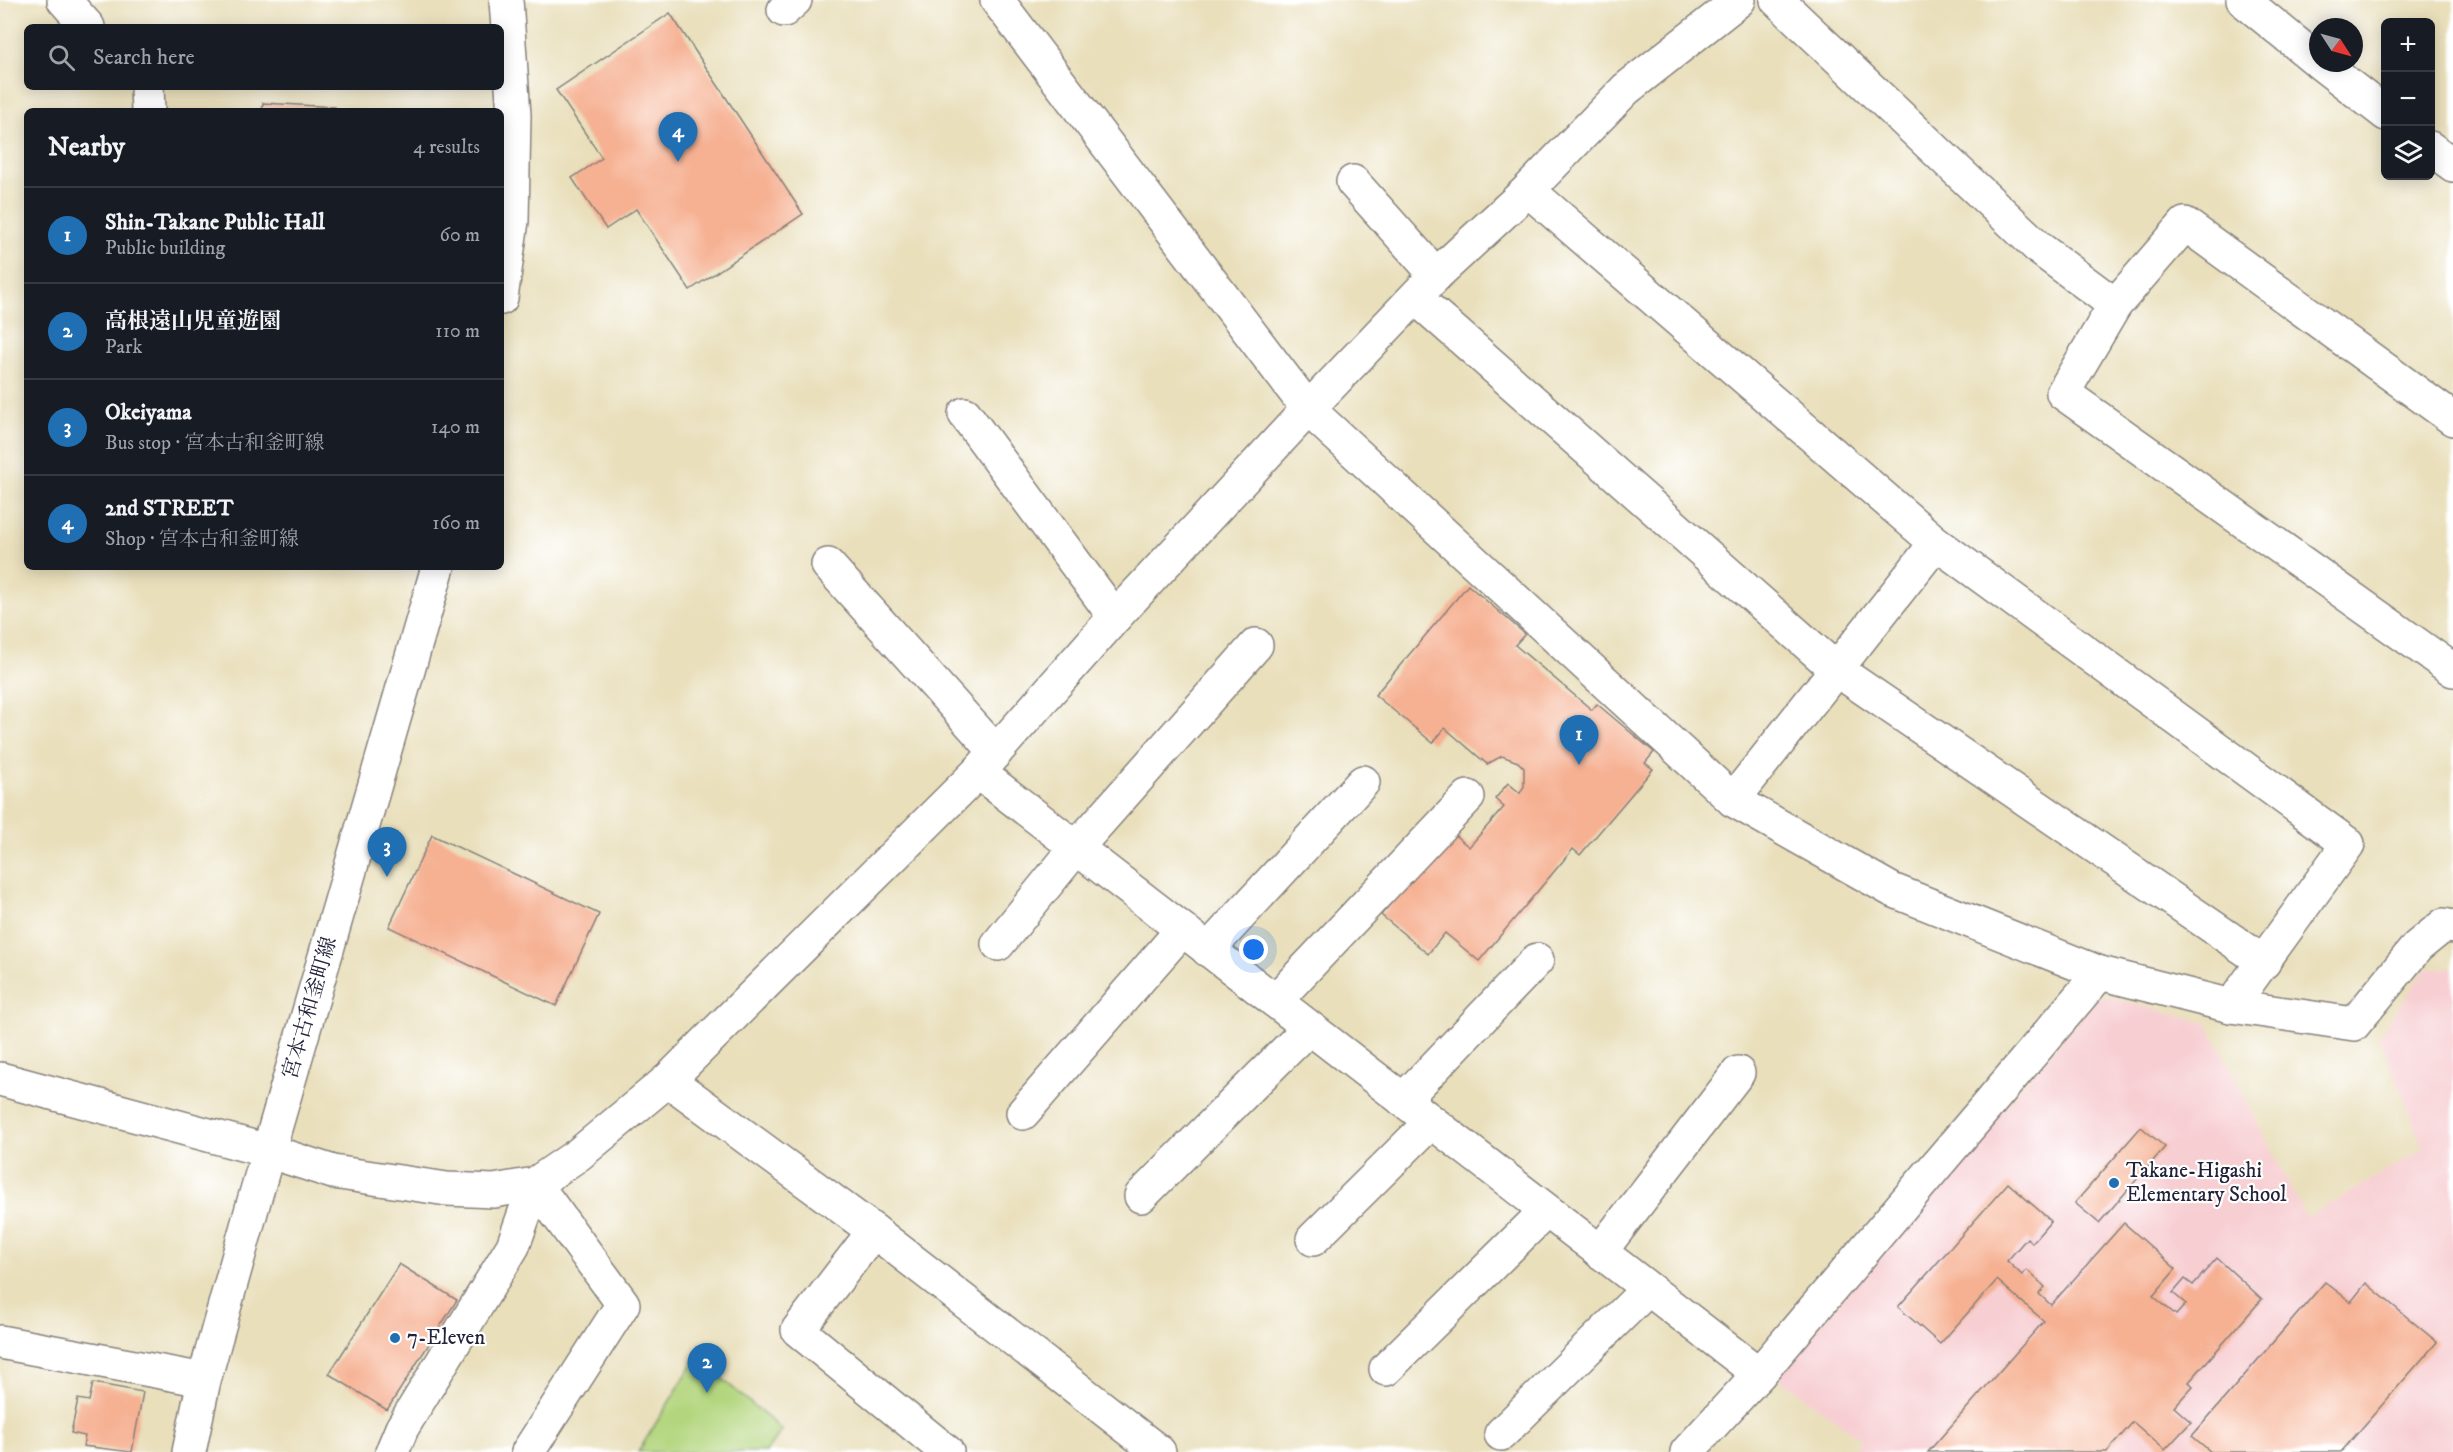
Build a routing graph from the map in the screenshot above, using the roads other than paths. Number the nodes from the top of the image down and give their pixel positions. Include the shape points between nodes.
1 (64, 0) edge
2 (506, 0) edge
3 (997, 0) edge
4 (1739, 0) edge
5 (1777, 0) edge
6 (2243, 0) edge
7 (85, 24) edge
8 (2309, 54) edge
9 (2332, 72) edge
10 (147, 90) edge
11 (148, 108) edge
12 (2381, 111) edge
13 (2435, 152) edge
14 (2453, 165) edge
15 (1353, 182) dead end
16 (1528, 189) junction
17 (504, 269) edge
18 (1426, 287) junction
19 (2115, 305) junction
20 (1308, 409) junction
21 (965, 414) dead end
22 (2453, 419) edge
23 (1936, 543) junction
24 (828, 566) dead end
25 (437, 570) edge
26 (1115, 616) junction
27 (1256, 645) dead end
28 (1837, 670) junction
29 (2453, 670) edge
30 (987, 762) junction
31 (1363, 782) dead end
32 (1468, 797) dead end
33 (1733, 800) junction
34 (1076, 848) junction
35 (2453, 927) edge
36 (1182, 930) junction
37 (998, 944) dead end
38 (1208, 950) junction
39 (1537, 960) dead end
40 (2264, 963) junction
41 (2100, 973) junction
42 (1275, 1002) junction
43 (2231, 1006) junction
44 (1309, 1028) junction
45 (1738, 1073) dead end
46 (0, 1080) edge
47 (668, 1080) junction
48 (1403, 1100) junction
49 (1023, 1113) dead end
50 (1431, 1122) junction
51 (268, 1151) junction
52 (535, 1184) junction
53 (1141, 1196) dead end
54 (1546, 1211) junction
55 (874, 1231) junction
56 (1313, 1239) dead end
57 (1600, 1251) junction
58 (1648, 1289) junction
59 (0, 1342) edge
60 (1386, 1369) dead end
61 (1759, 1374) junction
62 (204, 1380) junction
63 (1502, 1434) dead end
64 (189, 1452) edge
65 (393, 1452) edge
66 (528, 1452) edge
67 (947, 1452) edge
68 (1159, 1452) edge
69 (1687, 1452) edge

1 - 7 street
2 - 17 street via 514,115 512,221
3 - 20 street
4 - 16 street via 1626,89
5 - 19 street via 2040,249
6 - 8 street
9 - 12 street
10 - 11 street
13 - 14 street
15 - 18 street
16 - 18 street
16 - 23 street
18 - 20 street
18 - 28 street
19 - 22 street via 2185,224
19 - 29 street via 2062,393
20 - 26 street
20 - 33 street
21 - 26 street
23 - 28 street
23 - 40 street via 2348,844
24 - 30 street
25 - 51 street, 宮本古和釜町線
26 - 30 street
27 - 34 street
28 - 33 street
28 - 40 street
30 - 34 street
30 - 47 street
31 - 38 street
32 - 42 street
33 - 41 street via 1892,890
34 - 36 street
34 - 37 street
35 - 43 street via 2444,925 2417,947 2354,1024
36 - 38 street
36 - 49 street
38 - 42 street
39 - 48 street
40 - 43 street
41 - 43 street
41 - 61 street
42 - 44 street
44 - 48 street
44 - 53 street
45 - 57 street
46 - 51 street
47 - 52 street via 579,1154
47 - 55 street
48 - 50 street
50 - 54 street
50 - 56 street
51 - 52 street via 333,1172 447,1189 494,1191
51 - 62 street, 宮本古和釜町線
52 - 65 street via 513,1246 402,1428
52 - 66 street via 623,1304
54 - 57 street
54 - 60 street
55 - 67 street via 798,1330
55 - 68 street
57 - 58 street
58 - 61 street
58 - 63 street
59 - 62 street
61 - 69 street
62 - 64 street, 宮本古和釜町線

